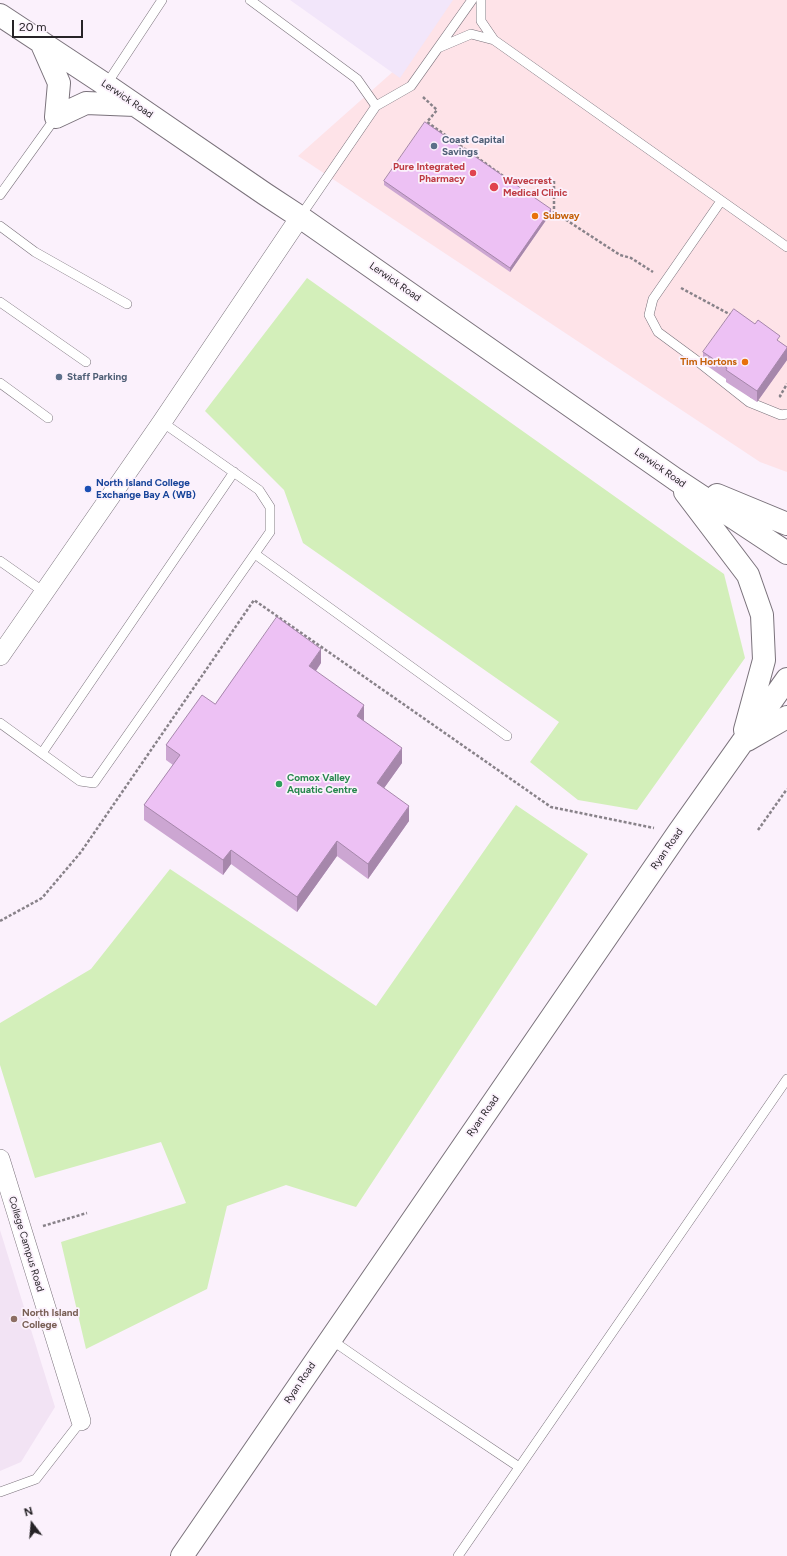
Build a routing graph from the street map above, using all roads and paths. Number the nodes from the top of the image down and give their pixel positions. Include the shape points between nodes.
1 (162, 0) edge
2 (250, 0) edge
3 (472, 0) edge
4 (481, 0) edge
5 (0, 15) edge
6 (494, 40) junction
7 (41, 42) junction
8 (438, 48) junction
9 (106, 85) junction
10 (411, 86) junction
11 (135, 105) junction
12 (376, 106) junction
13 (56, 117) junction
14 (510, 181) edge
15 (0, 195) edge
16 (721, 201) junction
17 (547, 207) edge
18 (554, 212) dead end
19 (300, 217) junction
20 (0, 226) edge
21 (787, 246) edge
22 (0, 302) edge
23 (127, 304) dead end
24 (86, 362) dead end
25 (0, 383) edge
26 (787, 384) edge
27 (783, 398) dead end
28 (787, 414) edge
29 (48, 418) dead end
30 (162, 422) junction
31 (234, 472) junction
32 (675, 479) junction
33 (787, 524) edge
34 (787, 553) edge
35 (255, 554) junction
36 (0, 561) edge
37 (44, 592) junction
38 (0, 656) edge
39 (787, 679) edge
40 (787, 717) edge
41 (0, 722) edge
42 (507, 736) dead end
43 (741, 744) junction
44 (42, 753) junction
45 (787, 789) edge
46 (758, 830) dead end
47 (678, 834) junction
48 (0, 921) edge
49 (787, 1079) edge
50 (0, 1160) edge
51 (330, 1339) junction
52 (81, 1421) joint
53 (520, 1467) junction
54 (0, 1492) edge
55 (182, 1556) edge
56 (458, 1556) edge

1 - 9 lane
2 - 12 lane via 357,79
3 - 8 lane
4 - 6 lane via 481,21
5 - 7 main road, Lerwick Road
6 - 8 lane via 471,34
6 - 16 lane
7 - 9 main road, Lerwick Road
7 - 13 main road via 59,83
8 - 10 lane
9 - 11 main road, Lerwick Road
10 - 12 lane
10 - 14 path via 437,110 428,122
11 - 13 main road via 86,102
11 - 19 main road, Lerwick Road
12 - 19 lane
13 - 15 lane
16 - 21 lane
16 - 28 lane via 654,299 649,315 658,332 749,402 781,415
17 - 18 path
19 - 30 street
19 - 32 main road, Lerwick Road
20 - 23 lane via 35,252
22 - 24 lane
25 - 29 lane
26 - 27 path via 780,396
30 - 31 lane
30 - 37 street
31 - 35 lane via 259,490 270,507 270,532
31 - 44 lane
32 - 33 main road
32 - 34 main road, Lerwick Road
32 - 43 main road via 748,575 762,615 764,660
35 - 42 lane
35 - 44 lane via 94,783 80,781
36 - 37 lane
37 - 38 street
39 - 43 main road, Ryan Road
40 - 43 main road
41 - 44 lane
43 - 47 main road, Ryan Road
45 - 46 path
47 - 48 path via 551,807 254,600 81,852 42,898
47 - 51 main road, Ryan Road
49 - 53 lane
50 - 52 street, College Campus Road
51 - 53 lane
51 - 55 main road, Ryan Road
52 - 54 lane via 36,1479
53 - 56 lane

